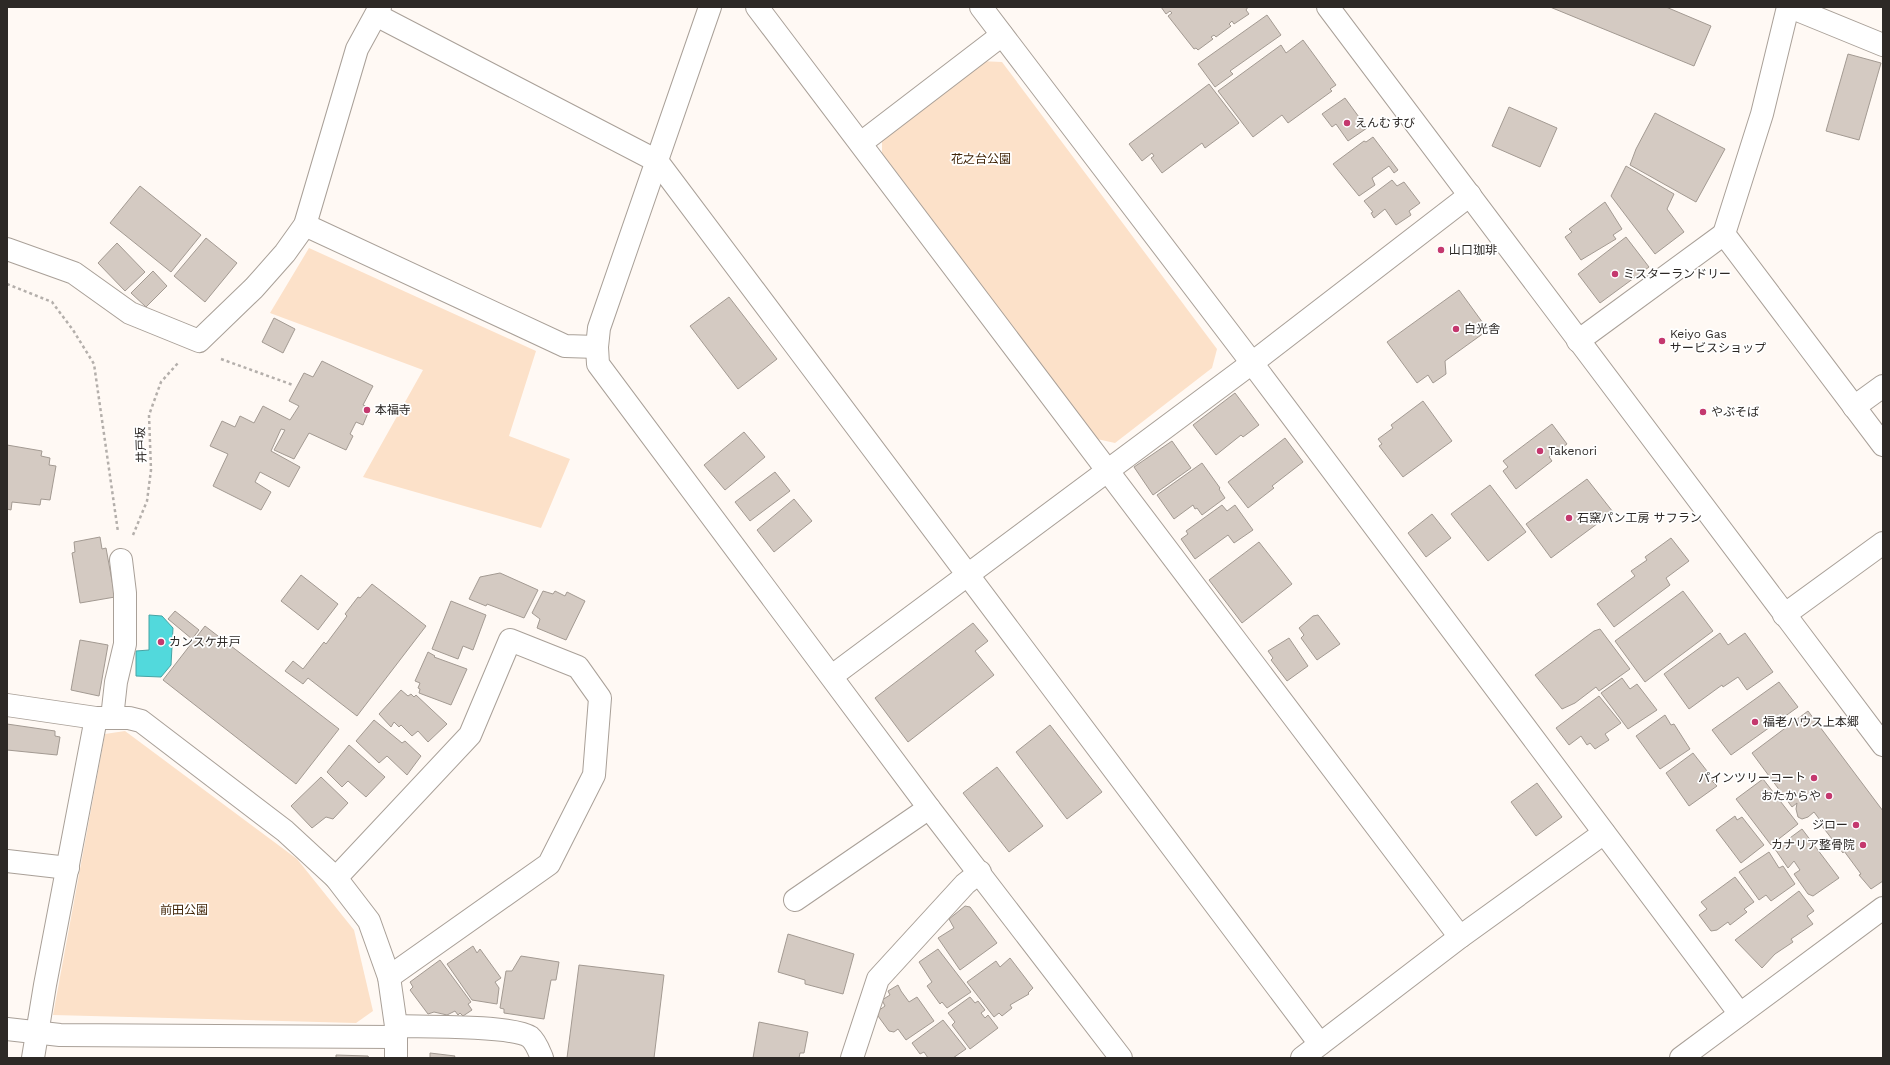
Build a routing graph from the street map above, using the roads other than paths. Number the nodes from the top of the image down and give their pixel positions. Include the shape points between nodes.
1 (710, 7) edge
2 (757, 7) edge
3 (981, 7) edge
4 (1328, 7) edge
5 (1789, 7) edge
6 (378, 11) edge
7 (1002, 35) junction
8 (1883, 46) edge
9 (861, 143) junction
10 (657, 161) junction
11 (1470, 195) junction
12 (305, 225) junction
13 (1724, 234) junction
14 (7, 249) edge
15 (1578, 341) junction
16 (597, 347) junction
17 (1252, 363) junction
18 (1883, 386) edge
19 (1854, 407) junction
20 (1883, 445) edge
21 (1107, 471) junction
22 (1883, 543) edge
23 (121, 560) road end
24 (967, 574) junction
25 (1784, 616) junction
26 (832, 676) junction
27 (7, 705) edge
28 (104, 718) junction
29 (1883, 745) edge
30 (929, 808) junction
31 (1604, 833) junction
32 (7, 861) edge
33 (68, 868) junction
34 (980, 872) junction
35 (336, 878) junction
36 (795, 900) dead end
37 (1883, 908) edge
38 (1460, 937) junction
39 (389, 977) junction
40 (1740, 1014) junction
41 (7, 1030) edge
42 (36, 1033) junction
43 (396, 1040) edge
44 (1320, 1044) junction
45 (33, 1058) edge
46 (542, 1058) edge
47 (852, 1058) edge
48 (1121, 1058) edge
49 (1302, 1058) edge
50 (1681, 1058) edge

1 - 10 street
2 - 9 street
3 - 7 street
4 - 11 street
5 - 8 street
5 - 13 street via 1762,114
6 - 10 street
6 - 12 street via 357,49
7 - 9 street
7 - 17 street
9 - 21 street
10 - 16 street via 599,328
10 - 24 street
11 - 15 street
11 - 17 street
12 - 14 street via 285,253 254,288 199,341 130,313 74,273
12 - 16 street via 564,346
13 - 15 street
13 - 19 street
15 - 25 street
16 - 26 street via 598,364
17 - 21 street
17 - 31 street
18 - 19 street
19 - 20 street
21 - 24 street
21 - 38 street
22 - 25 street
23 - 28 street via 125,593 125,644
24 - 26 street
24 - 44 street
25 - 29 street
26 - 30 street
27 - 28 street
28 - 33 street
28 - 35 street via 129,718 140,721 285,831
30 - 34 street
30 - 36 street
31 - 38 street
31 - 40 street
32 - 33 street
33 - 42 street
34 - 47 street via 965,884 878,979
34 - 48 street
35 - 39 street via 369,921
35 - 39 street via 470,735 510,640 578,667 600,698 594,775 549,864
37 - 40 street
38 - 44 street
39 - 43 street
40 - 50 street
41 - 42 street
42 - 43 street
42 - 45 street
43 - 46 street via 480,1028 517,1032 530,1037 537,1045
44 - 49 street

